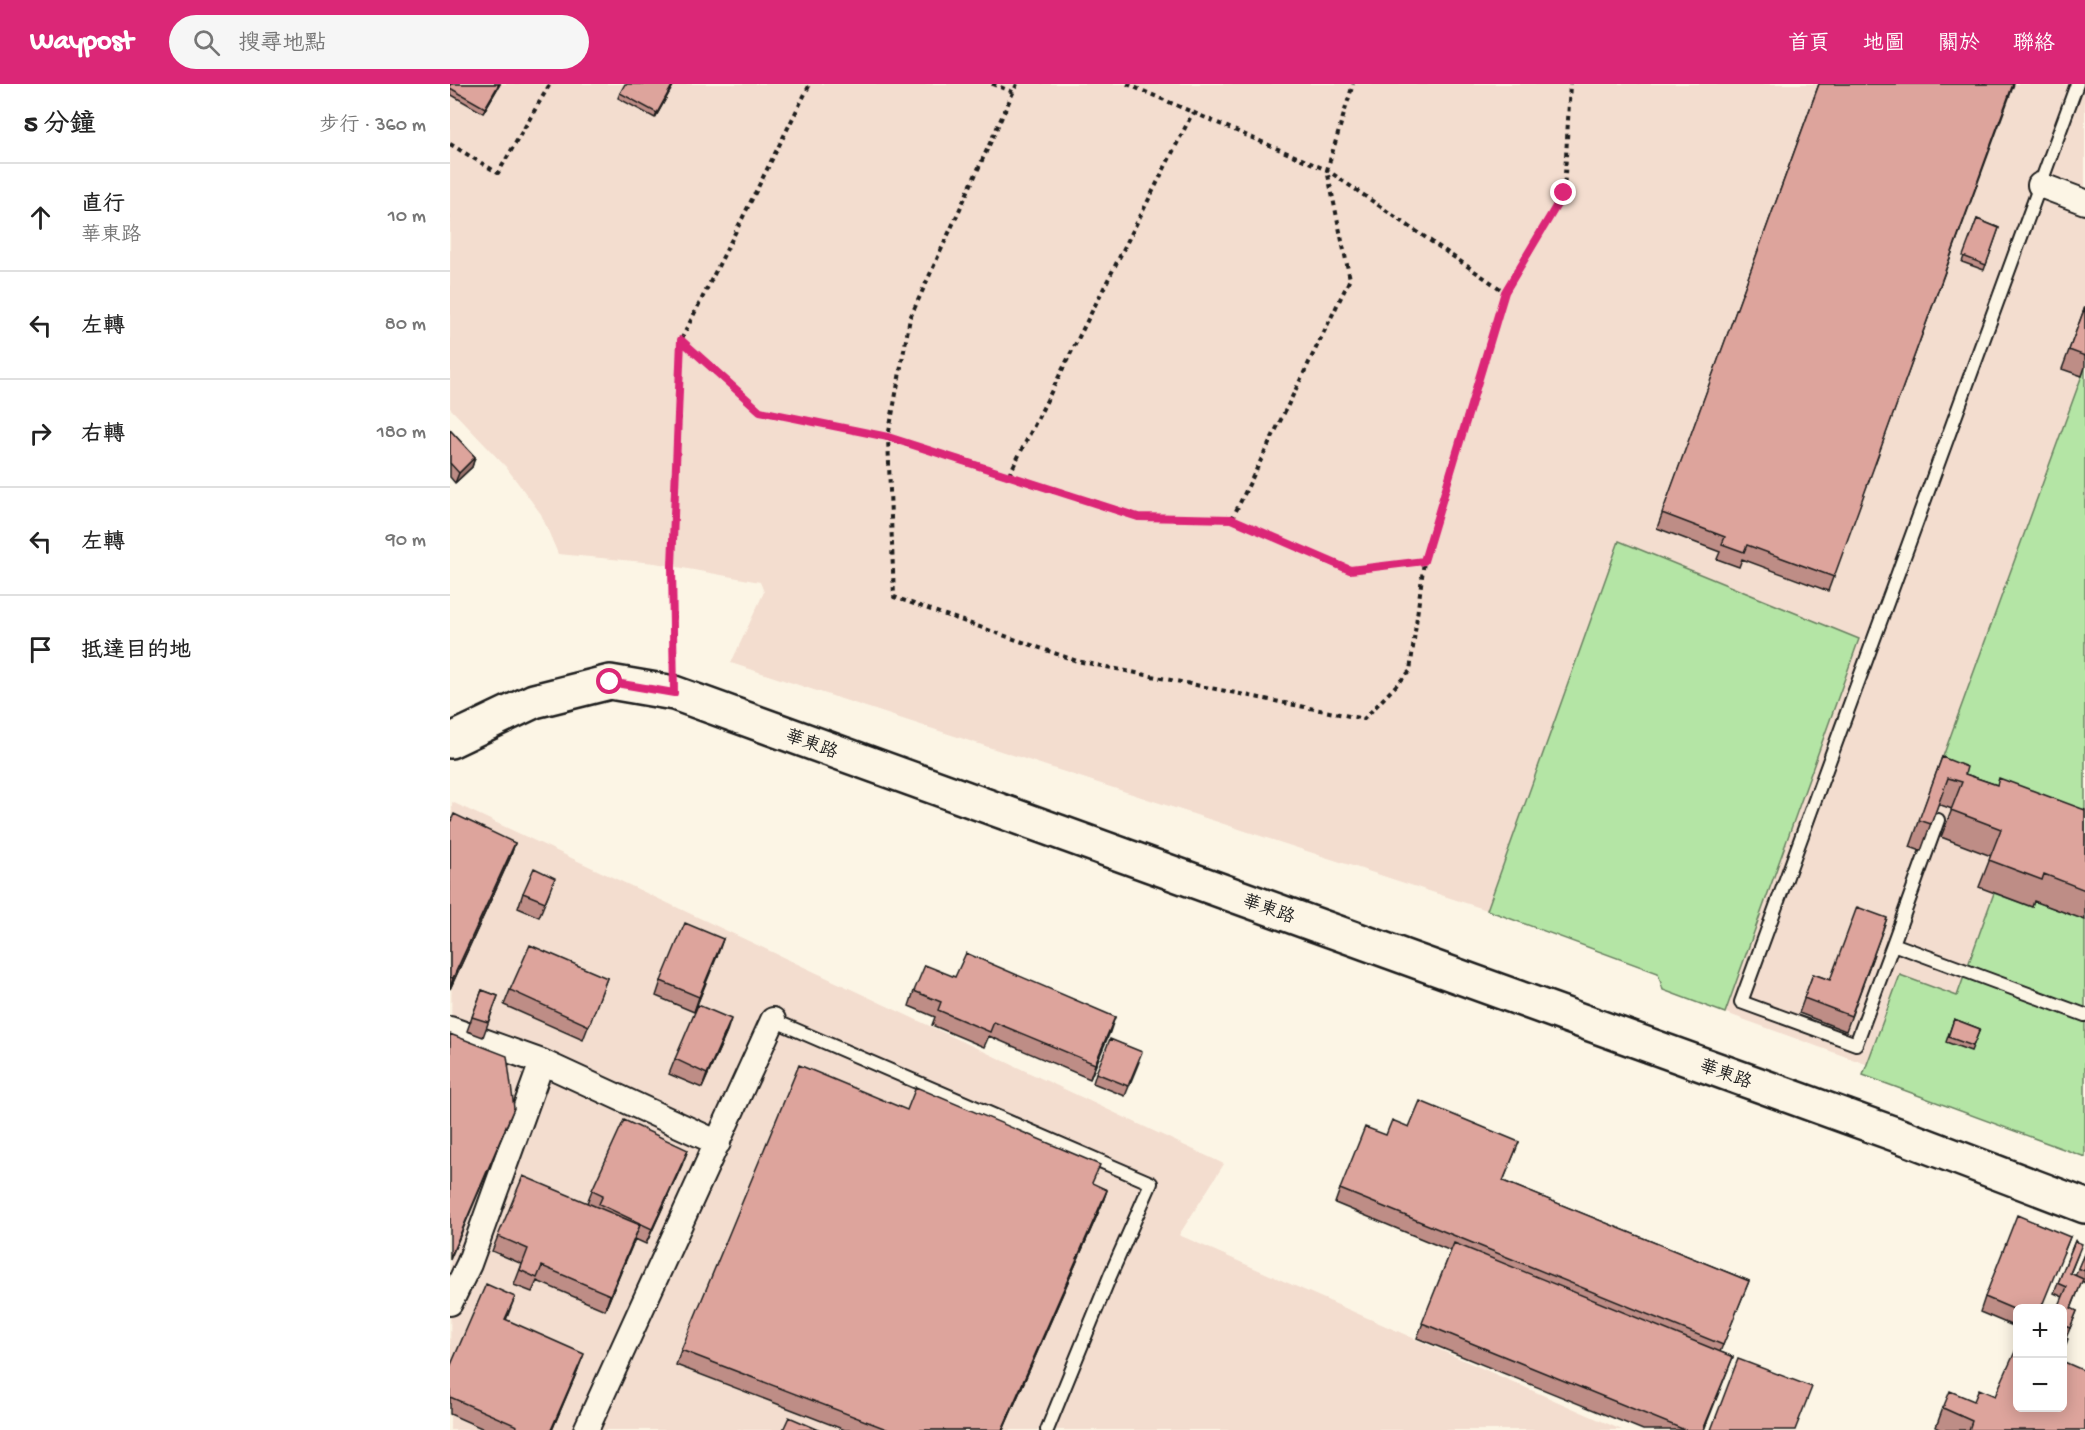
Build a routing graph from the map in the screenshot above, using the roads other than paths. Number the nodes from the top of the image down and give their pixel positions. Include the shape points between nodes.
1 (2077, 84) edge
2 (2040, 185) junction
3 (2085, 202) edge
4 (450, 741) edge
5 (1938, 820) edge
6 (1893, 944) junction
7 (2085, 1015) edge
8 (773, 1020) joint
9 (450, 1029) edge
10 (542, 1062) junction
11 (718, 1143) junction
12 (2085, 1206) edge
13 (450, 1303) edge
14 (586, 1430) edge
15 (1047, 1430) edge

1 - 2 lane
2 - 3 street
2 - 6 lane via 1741,1002 1856,1044
4 - 12 main road, 華東路 via 534,701 610,682 674,693
5 - 6 lane
6 - 7 lane
8 - 11 street
8 - 15 lane via 1151,1183
9 - 10 street
10 - 11 street
10 - 13 street via 469,1264
11 - 14 street

